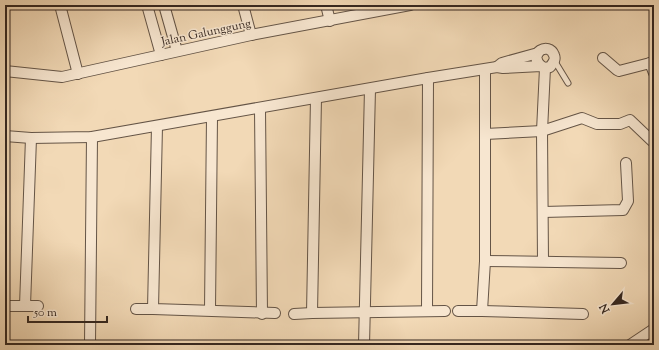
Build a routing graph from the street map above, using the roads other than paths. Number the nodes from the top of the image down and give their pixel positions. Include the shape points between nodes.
1 (60, 5) edge
2 (148, 5) edge
3 (164, 5) edge
4 (243, 5) edge
5 (326, 5) edge
6 (410, 5) edge
7 (330, 21) junction
8 (251, 36) junction
9 (177, 51) junction
10 (538, 53) junction
11 (161, 55) junction
12 (604, 58) dead end
13 (554, 60) junction
14 (653, 66) edge
15 (543, 67) junction
16 (497, 68) junction
17 (485, 70) junction
18 (5, 71) edge
19 (78, 74) junction
20 (428, 78) junction
21 (568, 83) dead end
22 (370, 89) junction
23 (316, 98) junction
24 (260, 109) junction
25 (212, 117) junction
26 (157, 126) junction
27 (542, 131) junction
28 (485, 134) junction
29 (5, 136) edge
30 (92, 137) junction
31 (31, 138) junction
32 (654, 140) edge
33 (626, 163) dead end
34 (543, 212) junction
35 (485, 261) junction
36 (543, 261) junction
37 (621, 263) dead end
38 (5, 306) edge
39 (25, 306) junction
40 (38, 306) dead end
41 (136, 309) dead end
42 (153, 309) junction
43 (210, 310) junction
44 (427, 311) junction
45 (446, 311) dead end
46 (458, 311) dead end
47 (482, 311) junction
48 (366, 312) junction
49 (275, 313) dead end
50 (312, 313) junction
51 (262, 314) junction
52 (294, 314) dead end
53 (583, 314) dead end
54 (654, 329) edge
55 (90, 345) edge
56 (364, 345) edge
57 (630, 345) edge

1 - 19 street
2 - 11 street
3 - 9 street
4 - 8 street
5 - 7 street
6 - 7 street, Jalan Galunggung
7 - 8 street, Jalan Galunggung
8 - 9 street, Jalan Galunggung
9 - 11 street, Jalan Galunggung
10 - 13 street via 541,50 551,50
10 - 15 street via 537,62
10 - 16 street via 502,63
11 - 19 street, Jalan Galunggung
12 - 14 street via 617,70
13 - 15 street via 550,66
13 - 21 lane
15 - 16 street
15 - 27 street
16 - 17 street
17 - 20 street
17 - 28 street
18 - 19 street, Jalan Galunggung via 62,77
20 - 22 street
20 - 44 street
22 - 23 street
22 - 48 street
23 - 24 street
23 - 50 street
24 - 25 street
24 - 51 street
25 - 26 street
25 - 43 street
26 - 30 street
26 - 42 street
27 - 28 street
27 - 32 street via 582,118 597,124 620,124 630,120 652,141
27 - 34 street
28 - 35 street
29 - 31 street
30 - 31 street
30 - 55 street
31 - 39 street
33 - 34 street via 628,201 623,210
34 - 36 street
35 - 36 street
35 - 47 street
36 - 37 street
38 - 39 street
39 - 40 street
41 - 42 street
42 - 43 street
43 - 51 street
44 - 45 street
44 - 48 street
46 - 47 street
47 - 53 street
48 - 50 street
48 - 56 street
49 - 51 street
50 - 52 street
54 - 57 street

